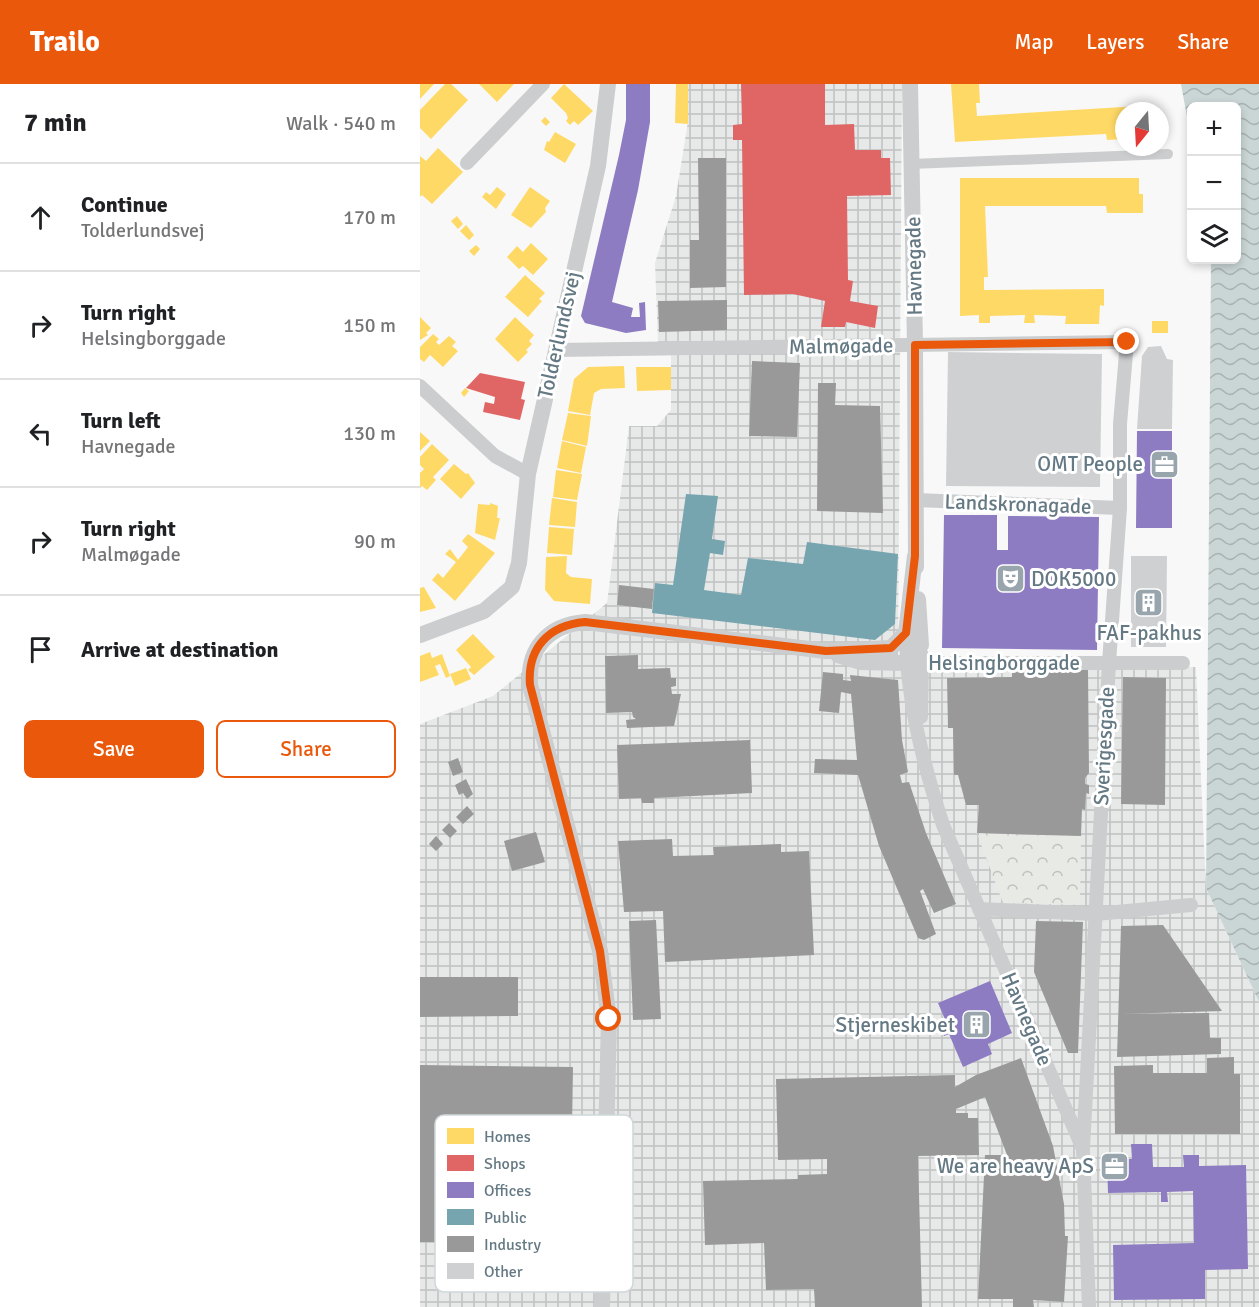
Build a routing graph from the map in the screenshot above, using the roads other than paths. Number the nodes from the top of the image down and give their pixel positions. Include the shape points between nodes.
1 (543, 84) edge
2 (608, 84) edge
3 (910, 84) edge
4 (1117, 156) edge
5 (467, 163) dead end
6 (911, 164) junction
7 (1127, 342) joint
8 (915, 345) junction
9 (556, 350) junction
10 (420, 386) edge
11 (528, 474) junction
12 (915, 500) junction
13 (1120, 508) junction
14 (420, 635) edge
15 (912, 655) junction
16 (1109, 663) junction
17 (1183, 663) dead end
18 (921, 740) junction
19 (1191, 905) dead end
20 (979, 909) junction
21 (1096, 915) junction
22 (607, 1115) edge
23 (1083, 1149) junction
24 (602, 1292) edge
25 (602, 1307) edge
26 (1089, 1307) edge

1 - 5 street
2 - 9 street, Tolderlundsvej via 598,166
3 - 6 street, Havnegade
4 - 6 street
6 - 8 street, Havnegade
7 - 8 street, Malmøgade
7 - 13 street, Sverigesgade via 1120,424
8 - 9 street, Malmøgade
8 - 12 street, Havnegade
9 - 11 street, Tolderlundsvej
10 - 11 street via 495,456
11 - 14 street, Tolderlundsvej via 519,563 512,587 484,611
12 - 13 street, Landskronagade
12 - 15 street, Havnegade
13 - 16 street, Sverigesgade
15 - 16 street, Helsingborggade
15 - 18 street, Havnegade
15 - 18 street, Havnegade
15 - 22 street, Helsingborggade via 861,662 826,651 585,622 566,624 544,639 529,670 530,685 600,951 609,1019
16 - 17 street, Helsingborggade
16 - 21 street, Sverigesgade
18 - 20 street, Havnegade via 943,825
19 - 21 street
20 - 21 street
20 - 23 street, Havnegade
21 - 23 street, Sverigesgade
23 - 26 street, Havnegade
24 - 25 street, Helsingborggade

